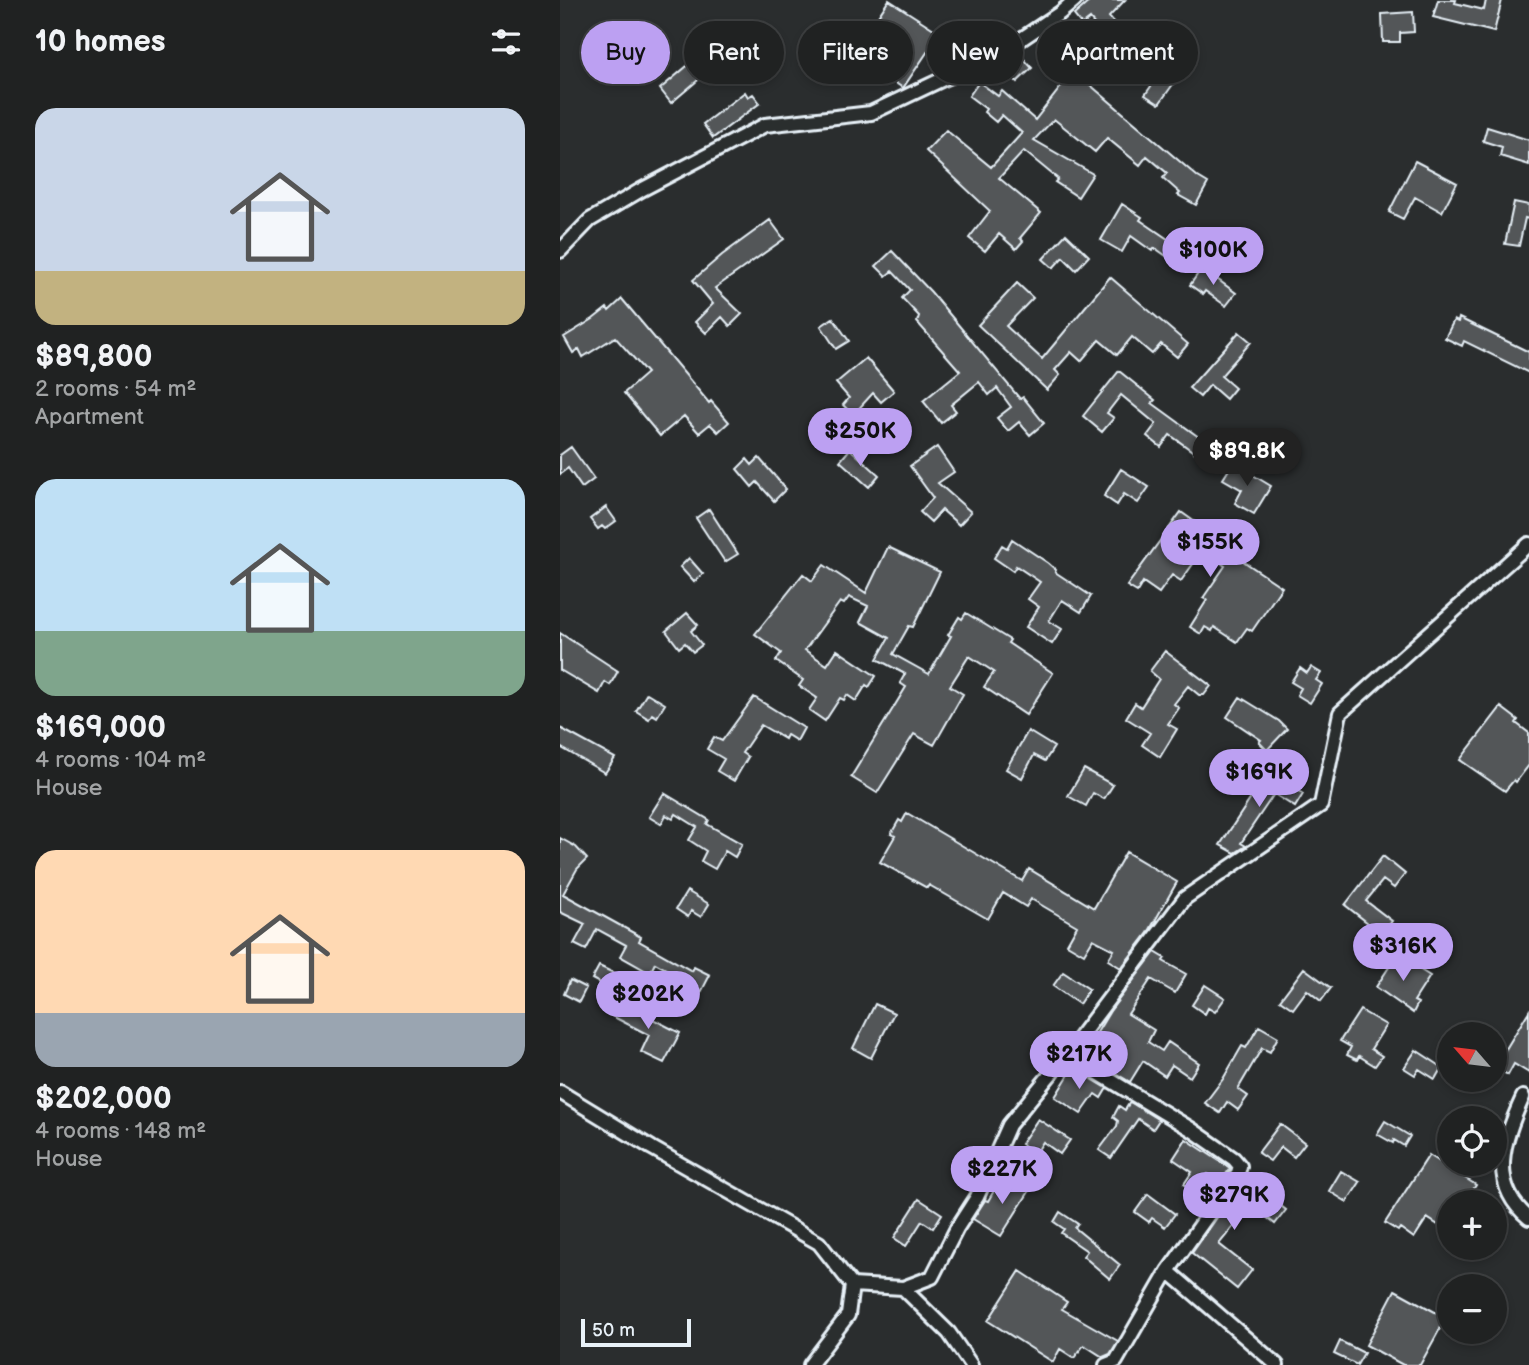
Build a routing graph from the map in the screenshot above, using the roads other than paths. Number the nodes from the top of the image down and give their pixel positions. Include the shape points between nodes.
1 (1075, 0) edge
2 (560, 251) edge
3 (1529, 544) edge
4 (1067, 1054) junction
5 (560, 1092) edge
6 (1523, 1097) dead end
7 (1529, 1218) edge
8 (1168, 1271) junction
9 (852, 1285) junction
10 (903, 1288) junction
11 (810, 1365) edge
12 (971, 1365) edge
13 (1106, 1365) edge
14 (1277, 1365) edge

1 - 2 street via 990,60 871,113 765,125 590,220
3 - 4 street via 1340,713 1321,805 1185,898
4 - 8 street via 1191,1129 1240,1166
4 - 10 street via 1009,1125 977,1198 932,1277
5 - 9 street via 819,1243
6 - 7 street via 1502,1162 1505,1189
8 - 13 street via 1116,1361
8 - 14 street
9 - 10 street
9 - 11 street via 848,1315
10 - 12 street via 949,1333

